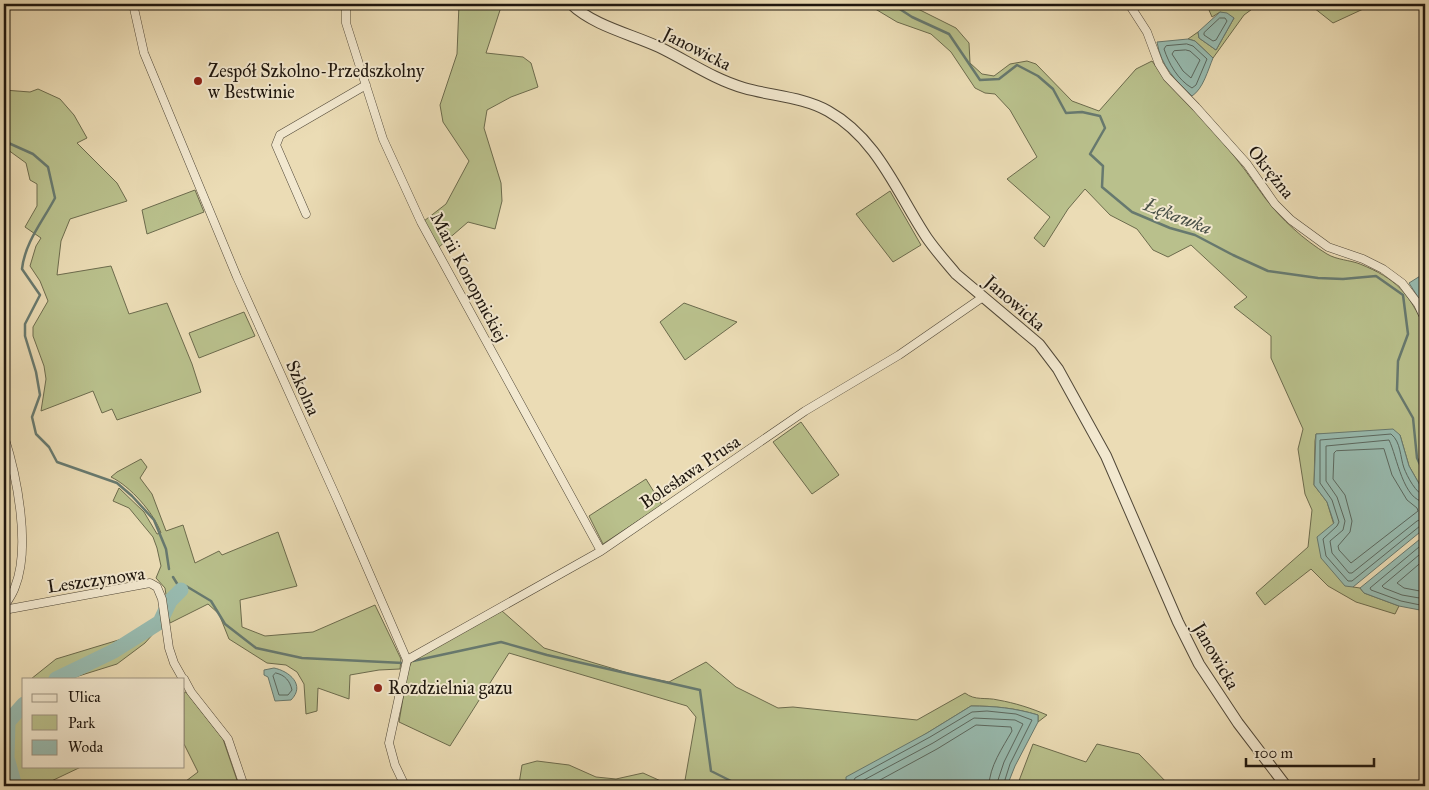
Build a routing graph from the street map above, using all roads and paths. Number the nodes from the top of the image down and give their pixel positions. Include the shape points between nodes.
1 (133, 4) edge
2 (346, 4) edge
3 (571, 4) edge
4 (1129, 4) edge
5 (366, 85) junction
6 (306, 214) dead end
7 (983, 297) junction
8 (1425, 319) edge
9 (4, 436) edge
10 (601, 551) junction
11 (4, 608) edge
12 (406, 660) junction
13 (183, 678) edge
14 (185, 681) edge
15 (244, 786) edge
16 (405, 786) edge
17 (1286, 786) edge

1 - 12 street, Szkolna via 144,53 236,277
2 - 5 street, Marii Konopnickiej via 346,23
3 - 7 street, Janowicka via 589,18 636,36 706,74 829,111 847,124 874,152 936,250 956,274
4 - 8 street, Okrężna via 1147,32 1167,78 1247,164 1291,220 1328,247 1384,269 1402,283
5 - 6 street via 280,134 276,145
5 - 10 street, Marii Konopnickiej via 383,139 421,222
7 - 10 street, Bolesława Prusa via 899,355 805,411
7 - 17 street, Janowicka via 1039,344 1062,375 1106,456 1199,664 1238,723
9 - 11 street via 22,532 22,564 15,588
10 - 12 street, Bolesława Prusa
11 - 13 street, Leszczynowa via 150,583 157,587 162,599 169,648
12 - 16 street via 390,742 395,765
14 - 15 street, Leszczynowa via 228,739

